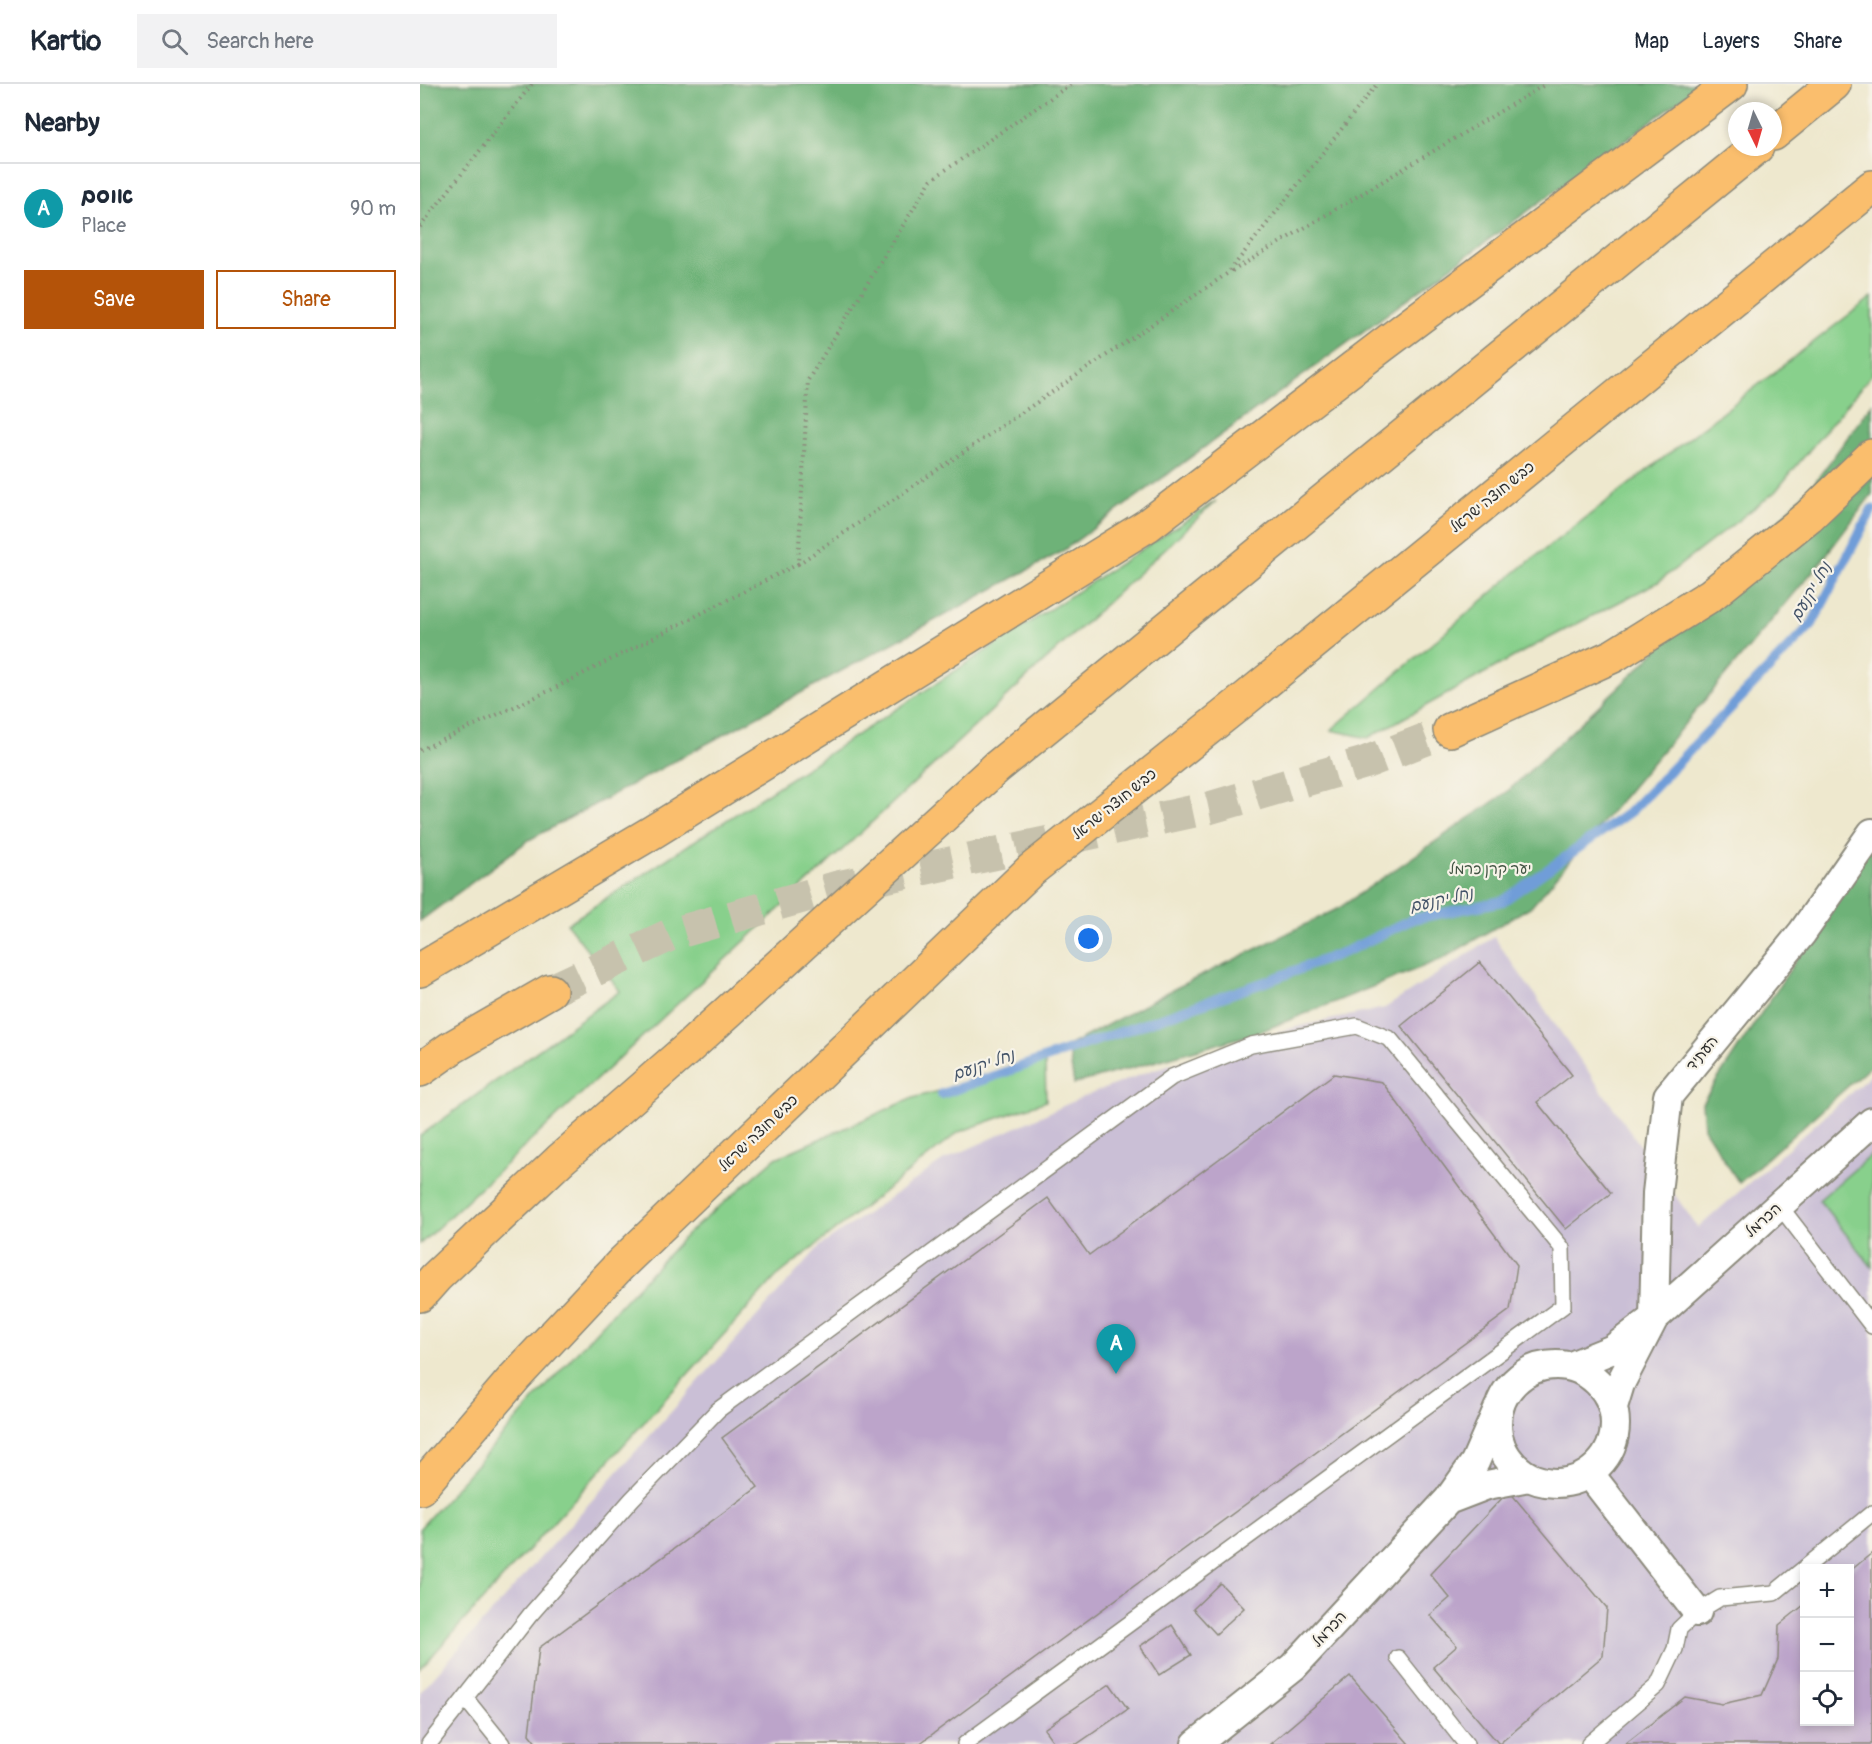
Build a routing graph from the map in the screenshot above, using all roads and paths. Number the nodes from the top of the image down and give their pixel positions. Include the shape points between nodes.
1 (532, 84) edge
2 (1071, 84) edge
3 (1377, 84) edge
4 (1546, 84) edge
5 (1731, 84) edge
6 (1834, 84) edge
7 (1782, 127) edge
8 (1746, 156) edge
9 (1872, 187) edge
10 (420, 227) edge
11 (1228, 273) junction
12 (1872, 456) edge
13 (798, 564) junction
14 (1450, 730) tunnel mouth
15 (420, 750) edge
16 (1872, 833) edge
17 (420, 970) edge
18 (550, 991) tunnel mouth
19 (420, 1070) edge
20 (1872, 1122) edge
21 (1779, 1205) junction
22 (420, 1295) edge
23 (1654, 1318) junction
24 (1872, 1326) edge
25 (1571, 1366) junction
26 (1613, 1407) junction
27 (1498, 1409) junction
28 (1588, 1473) junction
29 (1529, 1477) junction
30 (420, 1488) edge
31 (1448, 1500) junction
32 (1872, 1514) edge
33 (1697, 1612) junction
34 (1398, 1658) dead end
35 (465, 1698) junction
36 (429, 1744) edge
37 (502, 1744) edge
38 (964, 1744) edge
39 (1196, 1744) edge
40 (1466, 1744) edge
41 (1589, 1744) edge

1 - 10 path
2 - 13 path via 931,180 808,380
3 - 11 path
4 - 11 path
5 - 17 highway via 1148,525 651,833
6 - 7 highway
8 - 22 highway via 997,767 560,1160
9 - 30 highway, כביש חוצה ישראל via 1031,870 620,1265 515,1377
11 - 13 path
12 - 14 highway via 1809,516 1711,595 1613,656
13 - 15 path via 551,690
16 - 23 street, העתיד via 1802,933 1668,1096 1657,1193
18 - 19 highway
20 - 21 street, הכרמל
21 - 23 street, הכרמל
21 - 24 lane
23 - 25 street, הכרמל via 1613,1349
23 - 26 street, הכרמל via 1620,1384
25 - 26 street via 1590,1375 1604,1388
25 - 27 street via 1551,1364 1521,1375 1506,1390
26 - 28 street via 1616,1427 1611,1447
27 - 29 street via 1496,1430 1501,1447 1512,1464
27 - 31 street, הכרמל via 1475,1462
28 - 29 street via 1570,1482 1549,1483
28 - 33 street
29 - 31 street, הכרמל via 1487,1485
31 - 39 street, הכרמל via 1293,1667
32 - 33 lane via 1774,1593 1720,1598
33 - 41 lane via 1679,1629 1675,1649 1658,1685
34 - 40 lane
35 - 36 lane
35 - 37 lane
35 - 38 lane via 632,1499 718,1410 1172,1077 1251,1045 1357,1026 1390,1039 1562,1248 1563,1306

